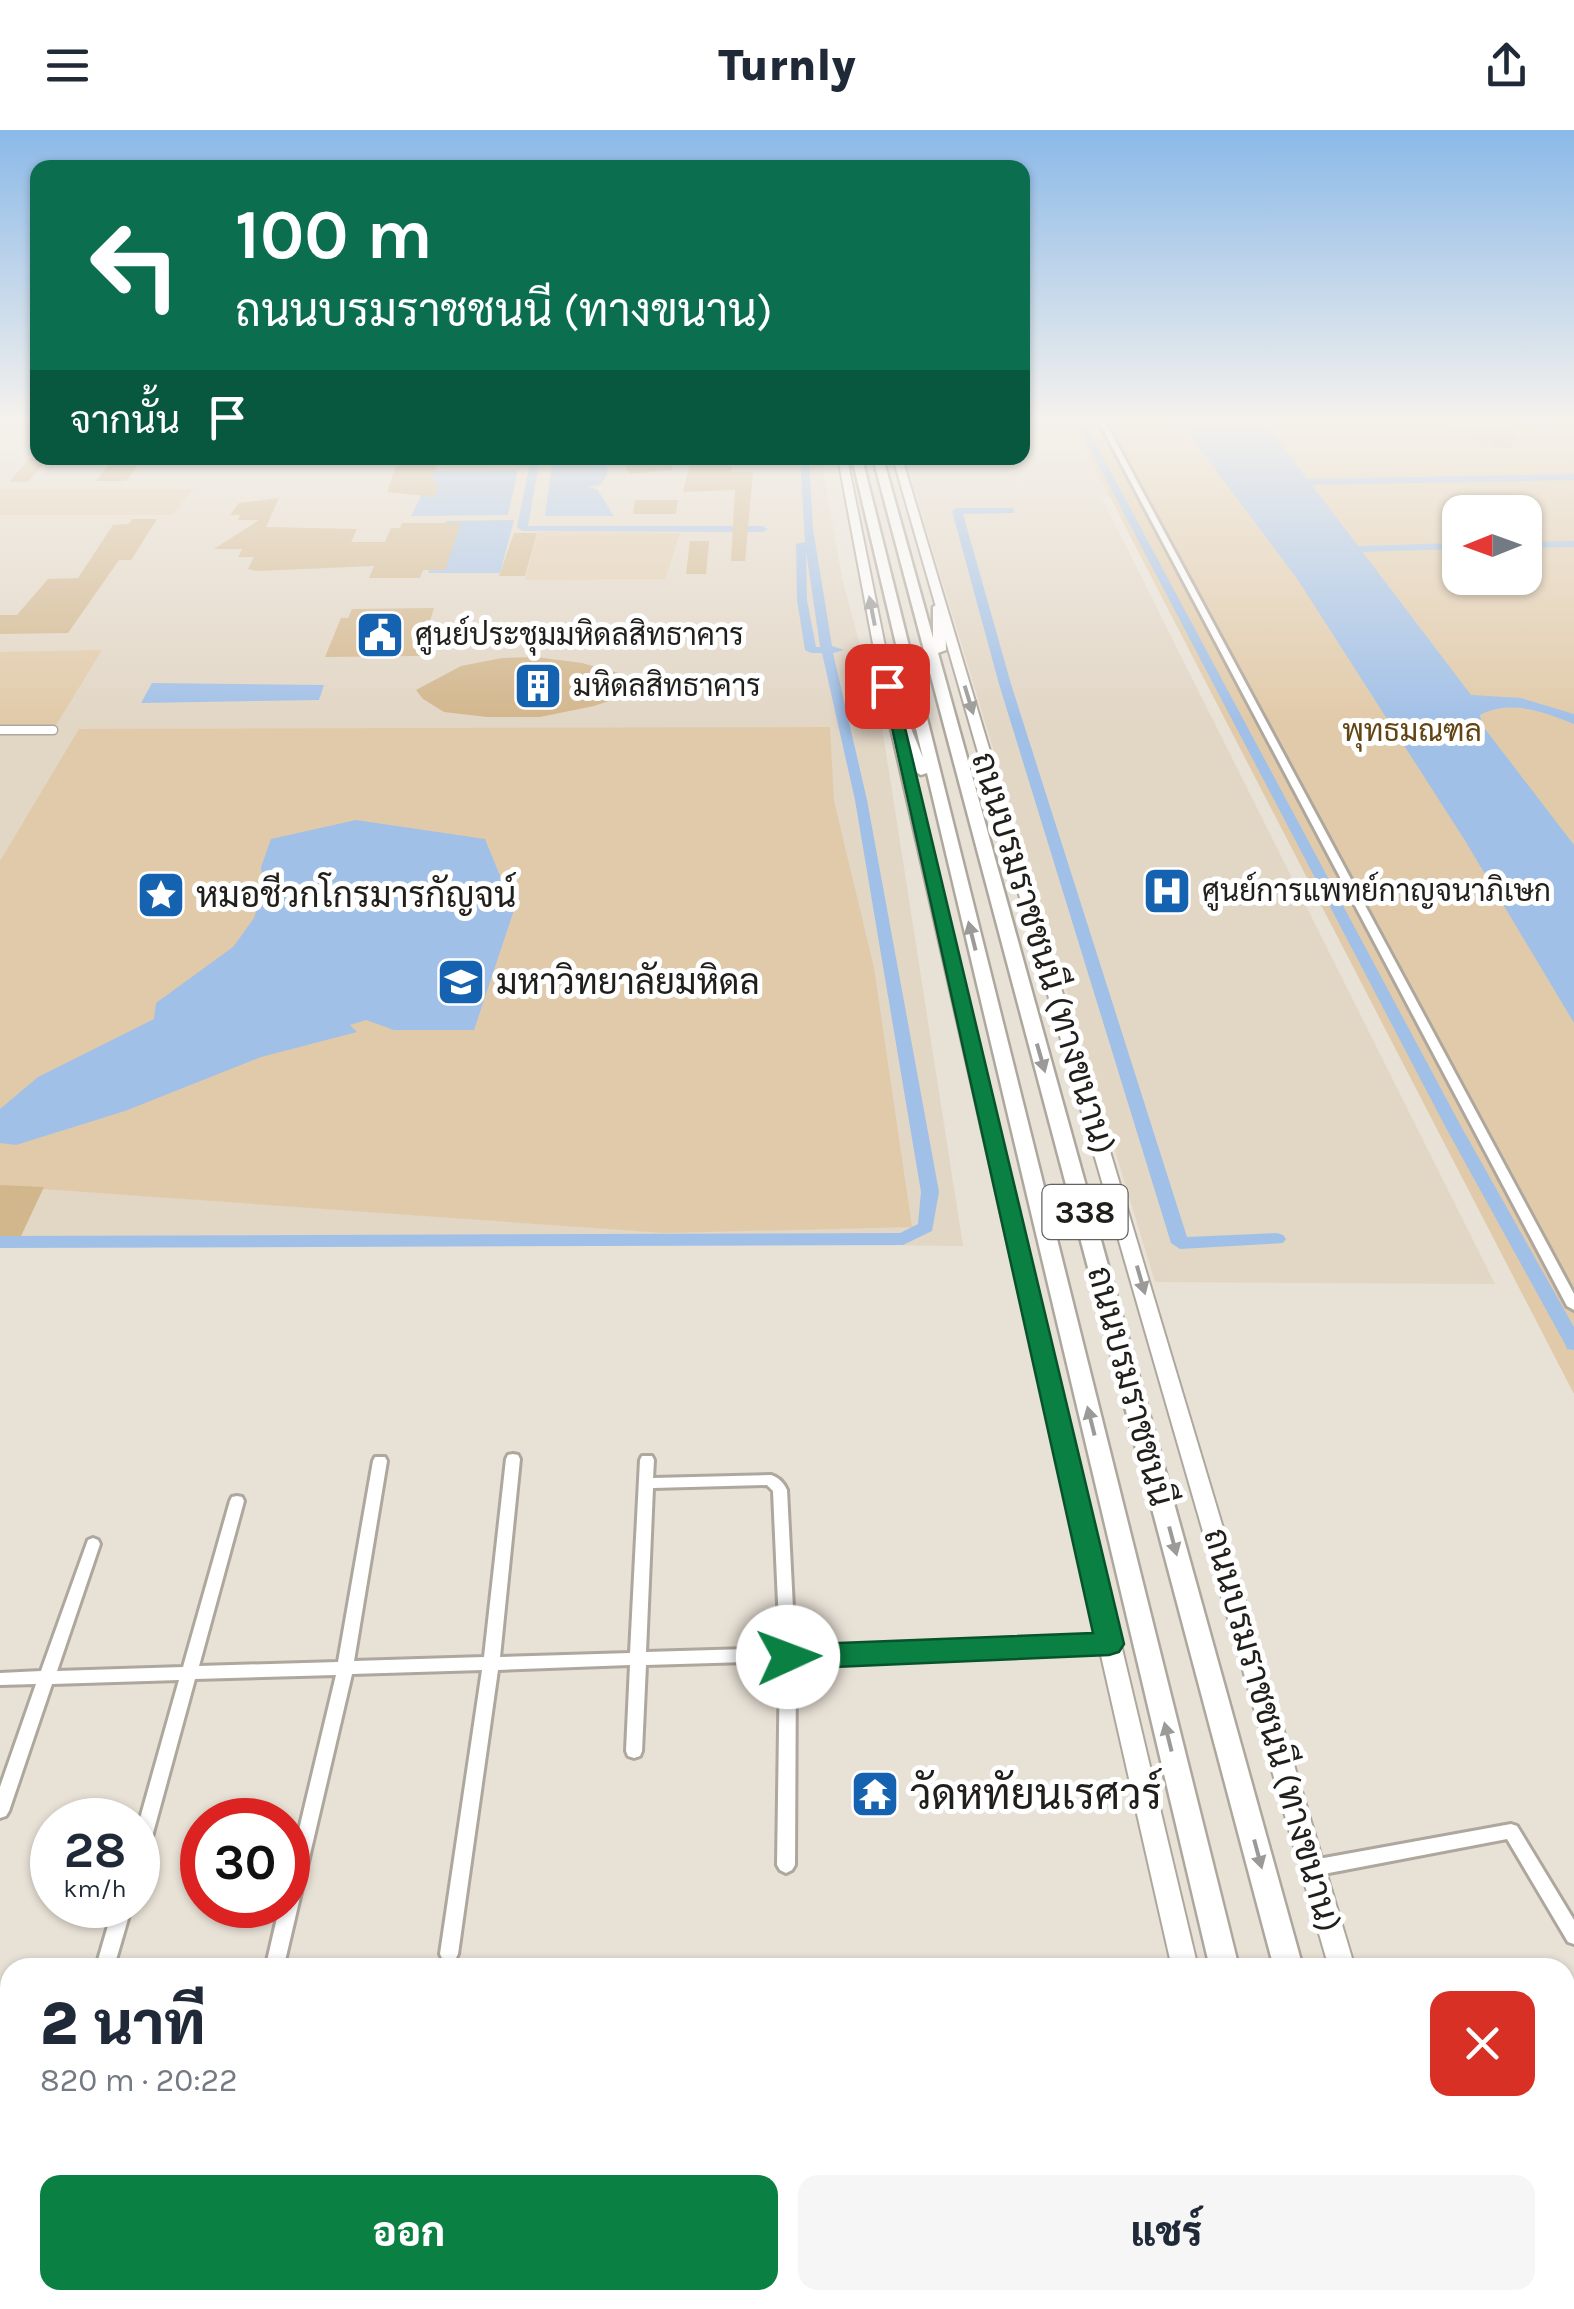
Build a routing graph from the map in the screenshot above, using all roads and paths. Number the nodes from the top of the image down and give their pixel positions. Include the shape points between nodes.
1 (858, 520) edge
2 (863, 520) edge
3 (895, 520) edge
4 (914, 520) edge
5 (1154, 520) edge
6 (939, 608) junction
7 (888, 689) junction
8 (944, 700) junction
9 (0, 730) edge
10 (54, 730) dead end
11 (948, 838) junction
12 (1574, 1306) edge
13 (514, 1459) dead end
14 (647, 1460) dead end
15 (380, 1461) dead end
16 (646, 1483) junction
17 (237, 1500) dead end
18 (94, 1544) dead end
19 (1109, 1644) junction
20 (788, 1657) junction
21 (641, 1660) junction
22 (491, 1666) junction
23 (344, 1670) junction
24 (190, 1674) junction
25 (50, 1678) junction
26 (0, 1679) edge
27 (634, 1751) dead end
28 (154, 1798) edge
29 (0, 1811) edge
30 (786, 1866) dead end
31 (1314, 1868) junction
32 (116, 1928) edge
33 (1574, 1936) edge
34 (449, 1954) dead end
35 (108, 1958) edge
36 (277, 1958) edge
37 (1183, 1958) edge
38 (1223, 1958) edge
39 (1286, 1958) edge
40 (1339, 1958) edge

7 -> 1 main road, 338
2 - 11 highway, ถนนบรมราชชนนี / 338
3 - 8 highway, ถนนบรมราชชนนี / 338
4 - 6 main road, ถนนบรมราชชนนี (ทางขนาน) / 338
5 - 12 street
6 - 8 highway
6 -> 31 main road, ถนนบรมราชชนนี (ทางขนาน) / 338
7 - 11 highway
7 - 19 main road, 338
8 -> 39 highway, ถนนบรมราชชนนี / 338
9 - 10 street
38 -> 11 highway, ถนนบรมราชชนนี / 338
13 - 22 street
14 - 16 street
15 - 23 street
16 - 20 street via 777,1484
16 - 21 street
17 - 24 street
18 - 25 street
19 - 20 street
19 - 37 main road, 338
20 - 21 street
20 - 30 street
21 - 22 street
21 - 27 street
22 - 23 street
22 - 34 street
23 - 24 street
23 - 36 street
24 - 25 street
24 - 28 street
25 - 26 street
25 - 29 street
31 - 33 street via 1511,1832
31 - 40 main road, ถนนบรมราชชนนี (ทางขนาน) / 338
32 - 35 street

